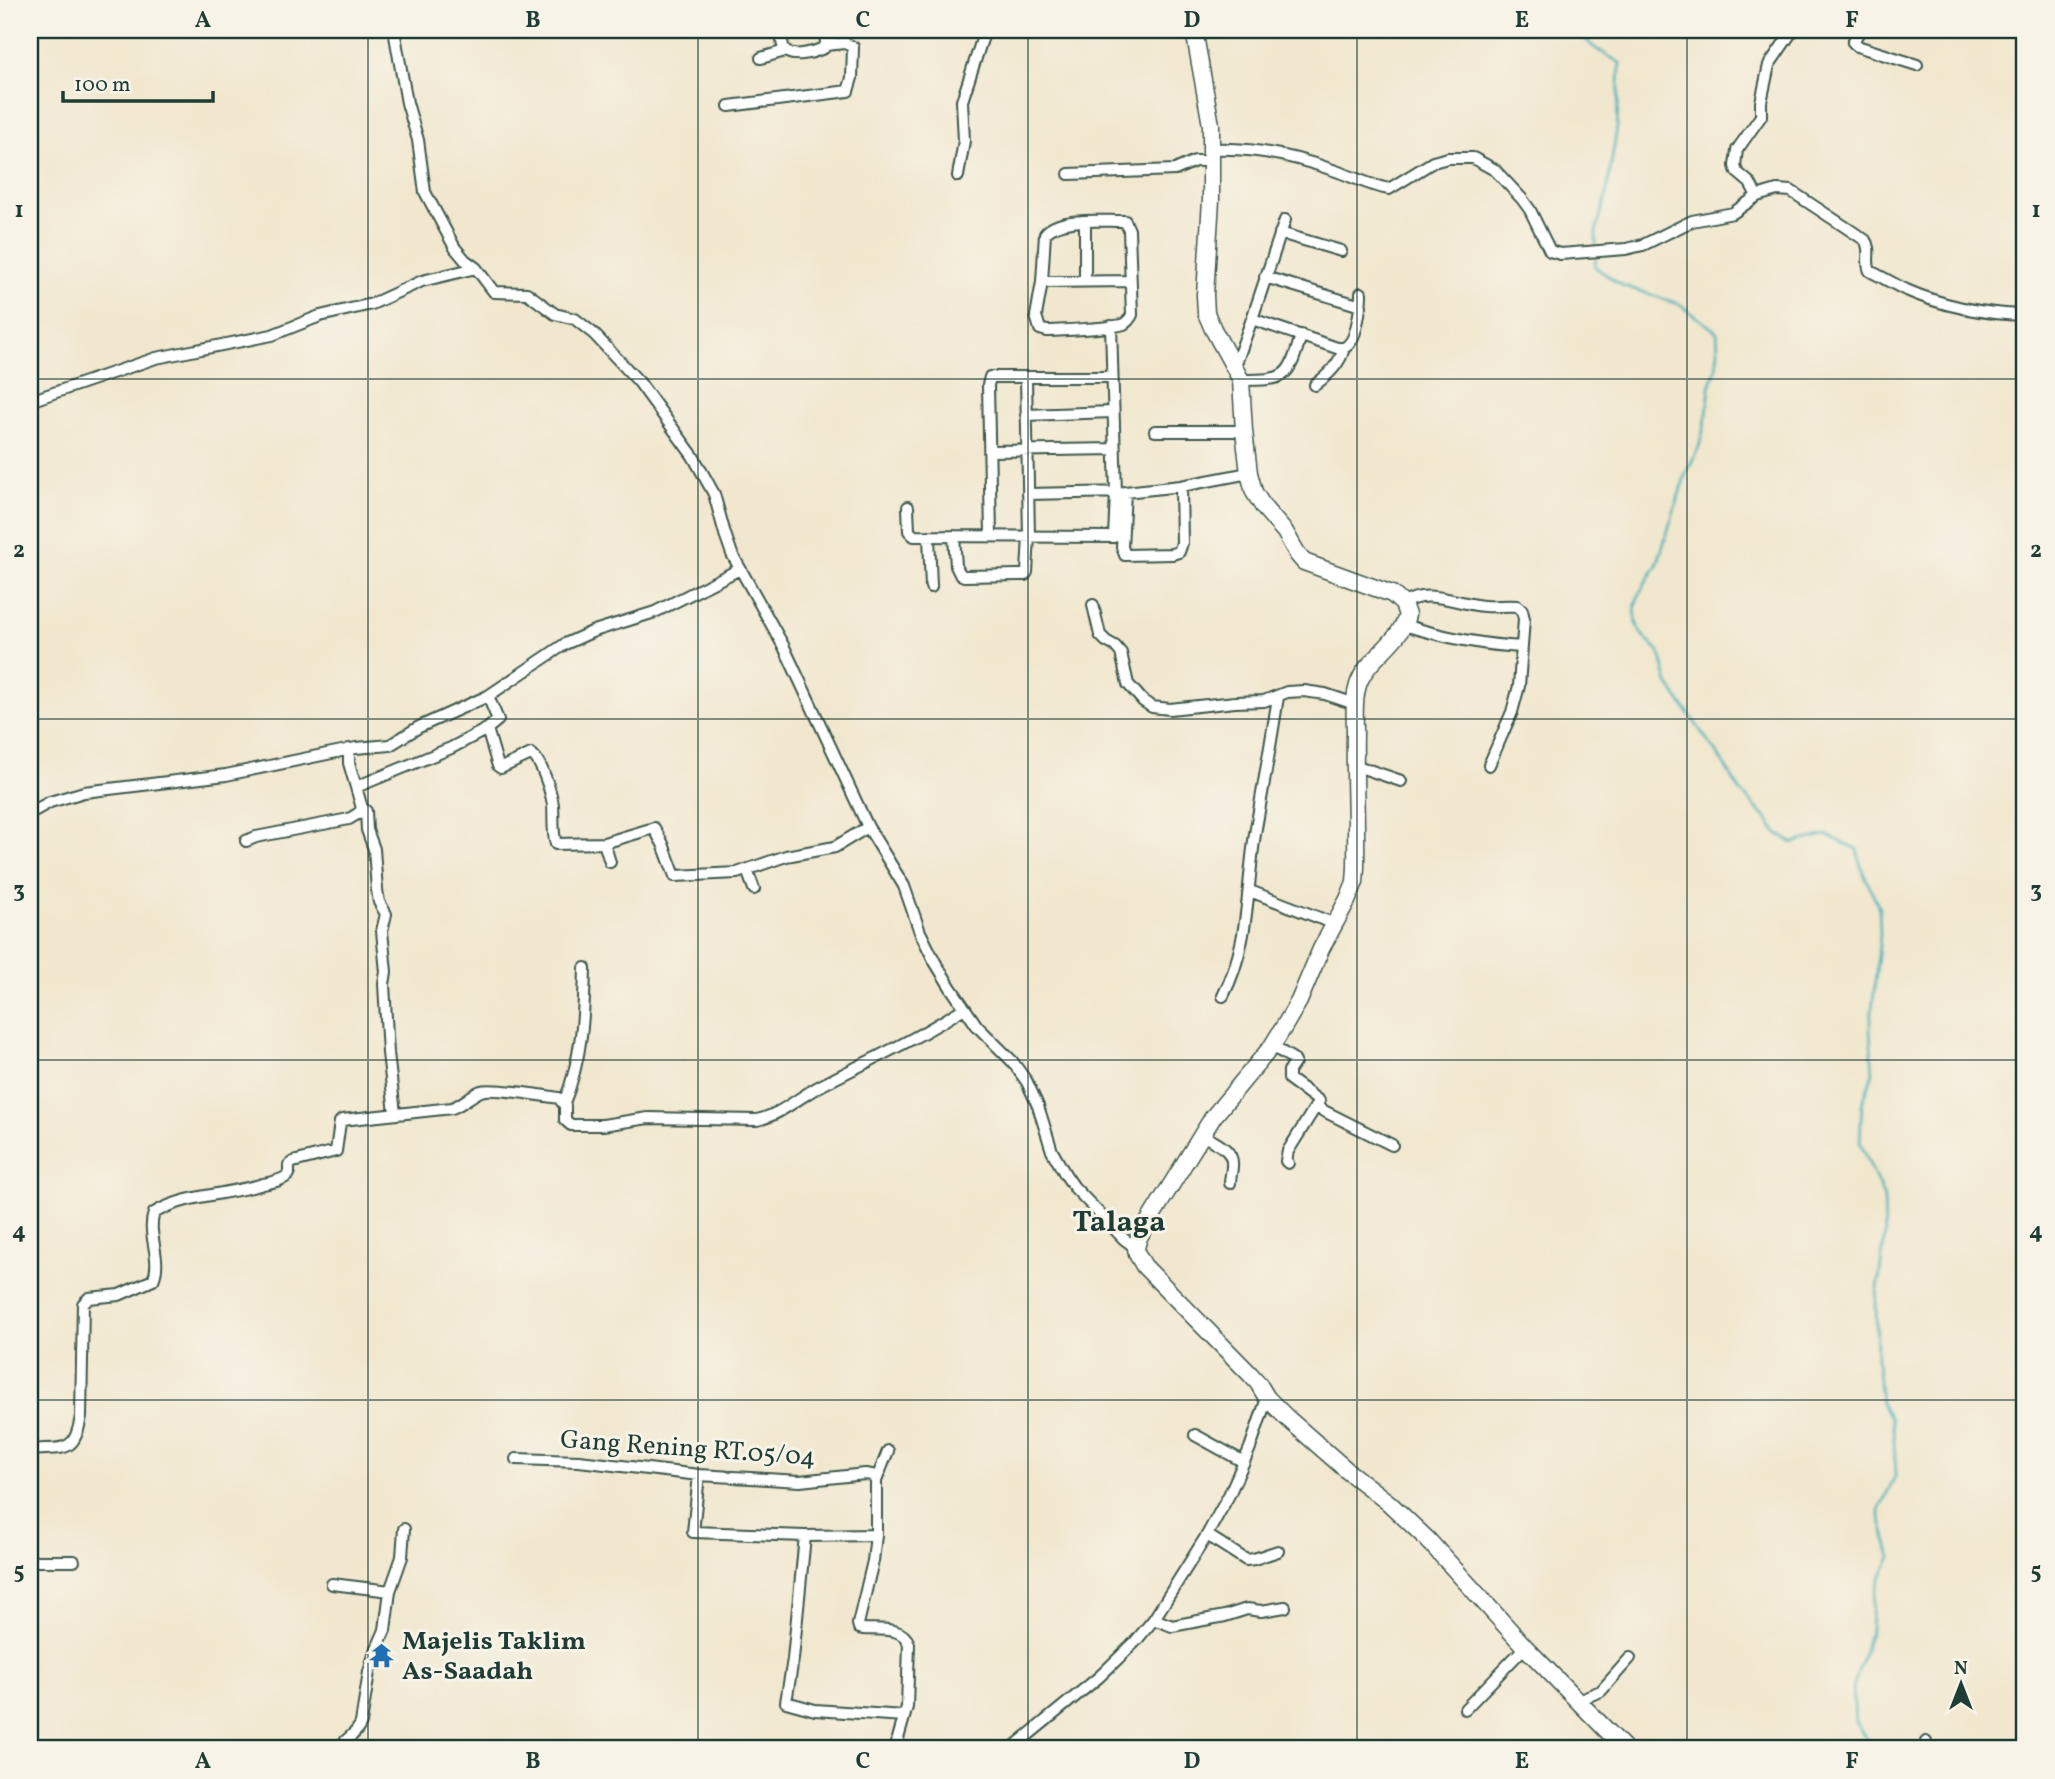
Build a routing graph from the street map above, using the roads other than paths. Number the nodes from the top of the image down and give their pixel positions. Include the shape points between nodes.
1 (394, 30) edge
2 (781, 30) edge
3 (825, 30) edge
4 (985, 30) edge
5 (1194, 30) edge
6 (1793, 30) edge
7 (1860, 30) edge
8 (826, 45) junction
9 (785, 51) junction
10 (761, 58) dead end
11 (1917, 65) dead end
12 (729, 106) dead end
13 (1212, 155) junction
14 (1069, 174) dead end
15 (958, 176) dead end
16 (1756, 196) junction
17 (1285, 220) dead end
18 (1085, 222) junction
19 (1280, 233) junction
20 (1341, 251) dead end
21 (476, 268) junction
22 (1265, 277) junction
23 (1085, 281) junction
24 (1130, 281) junction
25 (1042, 282) junction
26 (1361, 293) dead end
27 (1361, 306) junction
28 (2025, 315) edge
29 (1252, 319) junction
30 (1111, 326) junction
31 (1301, 335) junction
32 (1345, 348) junction
33 (1238, 373) junction
34 (1026, 377) junction
35 (1111, 377) junction
36 (1315, 385) dead end
37 (30, 401) edge
38 (1113, 412) junction
39 (1026, 415) junction
40 (1155, 431) dead end
41 (1244, 431) junction
42 (1115, 449) junction
43 (990, 451) junction
44 (1026, 452) junction
45 (1249, 473) junction
46 (1181, 486) junction
47 (1120, 492) junction
48 (1028, 494) junction
49 (908, 507) dead end
50 (991, 535) junction
51 (929, 536) junction
52 (954, 536) junction
53 (1029, 536) junction
54 (1118, 537) junction
55 (740, 569) junction
56 (931, 587) dead end
57 (1403, 604) junction
58 (1093, 605) dead end
59 (1404, 625) junction
60 (1522, 647) junction
61 (488, 695) junction
62 (1279, 697) junction
63 (1355, 704) junction
64 (487, 729) junction
65 (349, 749) junction
66 (1354, 765) junction
67 (1489, 765) dead end
68 (1401, 781) dead end
69 (356, 787) junction
70 (362, 808) junction
71 (30, 813) edge
72 (868, 827) junction
73 (246, 841) dead end
74 (604, 843) junction
75 (610, 862) dead end
76 (747, 870) junction
77 (754, 889) dead end
78 (1250, 891) junction
79 (1335, 924) junction
80 (585, 968) dead end
81 (1223, 996) dead end
82 (964, 1008) junction
83 (1272, 1046) junction
84 (564, 1102) junction
85 (1316, 1108) junction
86 (394, 1113) junction
87 (1202, 1135) junction
88 (1392, 1145) dead end
89 (1288, 1163) dead end
90 (1230, 1183) dead end
91 (1136, 1248) junction
92 (1267, 1398) junction
93 (1195, 1435) dead end
94 (30, 1450) edge
95 (888, 1451) dead end
96 (516, 1459) dead end
97 (1244, 1462) junction
98 (699, 1475) junction
99 (876, 1481) junction
100 (404, 1529) dead end
101 (876, 1535) junction
102 (1207, 1535) junction
103 (805, 1536) junction
104 (1278, 1551) dead end
105 (30, 1561) edge
106 (75, 1561) dead end
107 (332, 1584) dead end
108 (390, 1591) junction
109 (1285, 1607) dead end
110 (1154, 1619) junction
111 (1525, 1647) junction
112 (1630, 1658) dead end
113 (1578, 1700) junction
114 (1465, 1709) dead end
115 (904, 1716) junction
116 (338, 1749) edge
117 (895, 1749) edge
118 (1011, 1749) edge
119 (1625, 1749) edge

1 - 21 street via 425,192 455,248
2 - 9 street
3 - 8 street
4 - 15 street via 962,101 964,141
5 - 13 street
6 - 16 street via 1769,65 1761,116 1737,150 1737,172
7 - 11 street via 1853,42 1857,46
8 - 9 street via 800,54
8 - 12 street via 853,47 848,90
9 - 10 street
13 - 14 street via 1179,170
13 - 16 street via 1231,148 1276,154 1388,189 1433,162 1473,158 1506,181 1530,210 1550,251 1560,254 1643,245 1692,222 1733,213
13 - 33 street via 1205,305
16 - 28 street via 1791,191 1865,240 1870,271 1904,289 1954,306
17 - 19 street
18 - 23 street
18 - 24 street via 1125,221
18 - 25 street via 1060,223 1045,234
19 - 20 street
19 - 22 street
21 - 37 street via 422,281 372,304 320,316 272,335 156,358
21 - 55 street via 494,292 527,293 555,314 579,321 639,382 710,484
22 - 27 street
22 - 29 street
23 - 24 street
23 - 25 street
24 - 30 street via 1132,315 1126,323
25 - 30 street via 1036,316 1040,329
26 - 27 street
27 - 32 street
29 - 31 street
29 - 33 street
30 - 35 street
31 - 32 street
31 - 33 street via 1286,373 1274,379
32 - 36 street via 1342,359
33 - 41 street
34 - 35 street
34 - 39 street
34 - 43 street via 988,380
35 - 38 street
38 - 39 street
38 - 42 street
39 - 44 street
40 - 41 street
41 - 45 street
42 - 44 street
42 - 47 street
43 - 44 street
43 - 50 street
44 - 48 street
45 - 46 street
45 - 57 street via 1258,499 1304,562 1385,591
46 - 47 street
46 - 54 street via 1179,552 1125,555
47 - 48 street
47 - 54 street
48 - 53 street
49 - 51 street via 909,531 914,536
50 - 52 street
50 - 53 street
51 - 52 street
51 - 56 street
52 - 53 street via 957,571 964,576 982,576 1025,575
53 - 54 street
55 - 61 street via 655,612 565,643
55 - 72 street via 784,647
57 - 59 street
57 - 60 street via 1426,596 1519,607 1524,619
58 - 62 street via 1100,635 1121,653 1128,684 1152,707
59 - 60 street via 1458,640
59 - 63 street via 1364,674
60 - 67 street via 1517,698
61 - 64 street via 498,720
61 - 65 street via 419,727 394,744
62 - 63 street via 1304,691
62 - 78 street
63 - 66 street
64 - 69 street
64 - 74 street via 501,768 531,754 536,757 552,803 556,844
65 - 69 street
65 - 71 street via 226,775 84,792
66 - 68 street
66 - 79 street via 1356,873
69 - 70 street
70 - 73 street via 349,819
70 - 86 street via 374,849 379,902 386,914 382,931 384,984
72 - 76 street via 835,846
72 - 82 street via 899,876 924,940
74 - 75 street
74 - 76 street via 654,828 677,877
76 - 77 street
78 - 79 street
78 - 81 street via 1239,956
79 - 83 street
80 - 84 street via 581,1042
82 - 84 street via 765,1119 648,1118 570,1125 565,1120
82 - 91 street via 1027,1083 1052,1151 1074,1187
83 - 85 street via 1293,1059 1289,1079 1318,1098
83 - 87 street
84 - 86 street via 488,1089 457,1107
85 - 88 street
85 - 89 street via 1288,1151
86 - 94 street via 342,1120 336,1151 289,1165 285,1178 154,1213 153,1280 119,1295 89,1298 83,1304 81,1416 74,1442
87 - 90 street via 1232,1156
87 - 91 street
91 - 92 street via 1140,1262 1258,1382
92 - 97 street
92 - 111 street via 1408,1519
93 - 97 street
95 - 99 street
96 - 98 street, Gang Rening RT.05/04
97 - 102 street
98 - 99 street, Gang Rening RT.05/04 via 800,1481 871,1474
98 - 103 street via 693,1532
99 - 101 street
100 - 108 street via 402,1557
101 - 103 street
101 - 115 street via 858,1627 907,1637
102 - 104 street via 1246,1560
102 - 110 street
103 - 115 street via 786,1702 815,1710
105 - 106 street
107 - 108 street
108 - 116 street via 385,1630 369,1672 358,1731
109 - 110 street via 1247,1609 1172,1626
110 - 118 street via 1099,1677
111 - 113 street
111 - 114 street
112 - 113 street via 1601,1692
113 - 119 street
115 - 117 street

